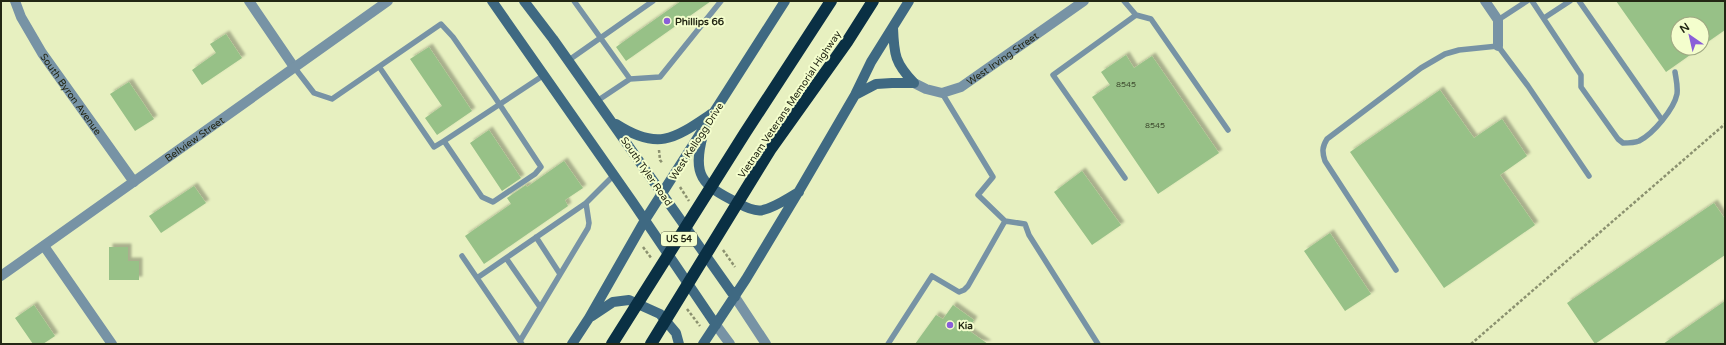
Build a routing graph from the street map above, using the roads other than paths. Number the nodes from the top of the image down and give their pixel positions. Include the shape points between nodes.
1 (15, 1) edge
2 (249, 1) edge
3 (388, 1) edge
4 (492, 1) edge
5 (526, 1) edge
6 (574, 1) edge
7 (653, 1) edge
8 (722, 1) edge
9 (831, 1) edge
10 (873, 1) edge
11 (909, 1) edge
12 (1084, 1) edge
13 (1124, 1) edge
14 (1485, 1) edge
15 (1527, 1) edge
16 (1532, 1) edge
17 (1570, 1) edge
18 (1579, 1) edge
19 (782, 2) edge
20 (1136, 16) junction
21 (1544, 18) junction
22 (1498, 20) junction
23 (893, 28) junction
24 (601, 38) junction
25 (1498, 46) junction
26 (569, 60) junction
27 (294, 67) junction
28 (380, 68) junction
29 (1675, 72) dead end
30 (544, 75) junction
31 (630, 79) junction
32 (914, 83) junction
33 (942, 93) junction
34 (855, 95) junction
35 (597, 101) junction
36 (500, 105) junction
37 (715, 112) junction
38 (1662, 120) junction
39 (612, 121) junction
40 (706, 125) junction
41 (1228, 130) dead end
42 (444, 141) junction
43 (614, 175) junction
44 (1589, 176) dead end
45 (1124, 178) dead end
46 (134, 182) junction
47 (799, 192) junction
48 (662, 193) junction
49 (586, 203) junction
50 (645, 220) junction
51 (1005, 222) junction
52 (536, 238) junction
53 (44, 246) junction
54 (462, 256) dead end
55 (506, 258) junction
56 (1396, 270) dead end
57 (560, 274) junction
58 (1, 276) edge
59 (477, 278) junction
60 (735, 297) junction
61 (540, 307) junction
62 (589, 318) junction
63 (716, 325) junction
64 (521, 342) edge
65 (112, 344) edge
66 (572, 344) edge
67 (612, 344) edge
68 (651, 344) edge
69 (679, 344) edge
70 (704, 344) edge
71 (730, 344) edge
72 (766, 344) edge
73 (888, 344) edge
74 (1098, 344) edge

1 - 46 street, South Byron Avenue via 21,17 42,53
2 - 27 street
3 - 27 street, Bellview Street
4 - 30 main road
5 - 26 main road, South Tyler Road
6 - 24 lane
7 - 24 lane
8 - 31 lane via 660,77
9 - 67 highway, Vietnam Veterans Memorial Highway / US 54
10 - 68 highway, Vietnam Veterans Memorial Highway / US 54 via 770,150
11 - 23 main road
12 - 33 street, West Irving Street via 961,88
13 - 20 lane
14 - 22 street
15 - 22 lane
16 - 21 lane
17 - 21 lane
18 - 38 lane
19 - 37 main road, West Kellogg Drive
20 - 41 lane via 1151,19
20 - 45 lane via 1053,75
21 - 38 lane via 1581,74 1581,87 1618,139 1623,143 1639,140
22 - 25 street
23 - 32 main road via 896,58 901,70
23 - 34 main road via 871,62
24 - 26 lane
24 - 31 lane
25 - 44 lane
25 - 56 lane via 1445,54 1421,68 1327,139 1323,146 1325,161
26 - 35 main road, South Tyler Road
27 - 28 lane via 314,93 332,99
27 - 46 street, Bellview Street
28 - 36 lane via 441,24 453,37
28 - 42 lane via 434,147
29 - 38 lane via 1678,86 1675,100 1671,110
30 - 36 lane
30 - 43 main road
31 - 35 lane
32 - 33 street
32 - 34 main road via 876,84
33 - 51 lane via 993,177 978,195
34 - 47 main road
35 - 39 main road, South Tyler Road
36 - 42 lane
36 - 42 lane via 541,167 535,174 494,202 482,197
37 - 39 main road via 684,132 661,140 646,139 628,132
37 - 40 main road, West Kellogg Drive
39 - 48 main road, South Tyler Road
40 - 47 main road via 698,154 699,170 706,183 717,193 750,209 762,211
40 - 48 main road, West Kellogg Drive
43 - 49 lane
43 - 50 main road
46 - 53 street, Bellview Street
47 - 60 main road
48 - 50 main road, West Kellogg Drive
48 - 60 main road, South Tyler Road
49 - 52 lane
49 - 57 lane via 588,228
50 - 62 main road, West Kellogg Drive
50 - 63 main road
51 - 73 lane via 968,286 959,292 932,276
51 - 74 lane via 1025,224 1029,235
52 - 55 lane
52 - 57 lane
53 - 58 street, Bellview Street
53 - 65 street
54 - 59 lane
55 - 59 lane
55 - 61 lane
57 - 61 lane
59 - 64 lane
60 - 63 main road
60 - 72 street, South Tyler Road
61 - 64 lane
62 - 66 main road, West Kellogg Drive
62 - 69 main road via 613,302 629,300 660,314 676,333
63 - 70 main road
63 - 71 street

